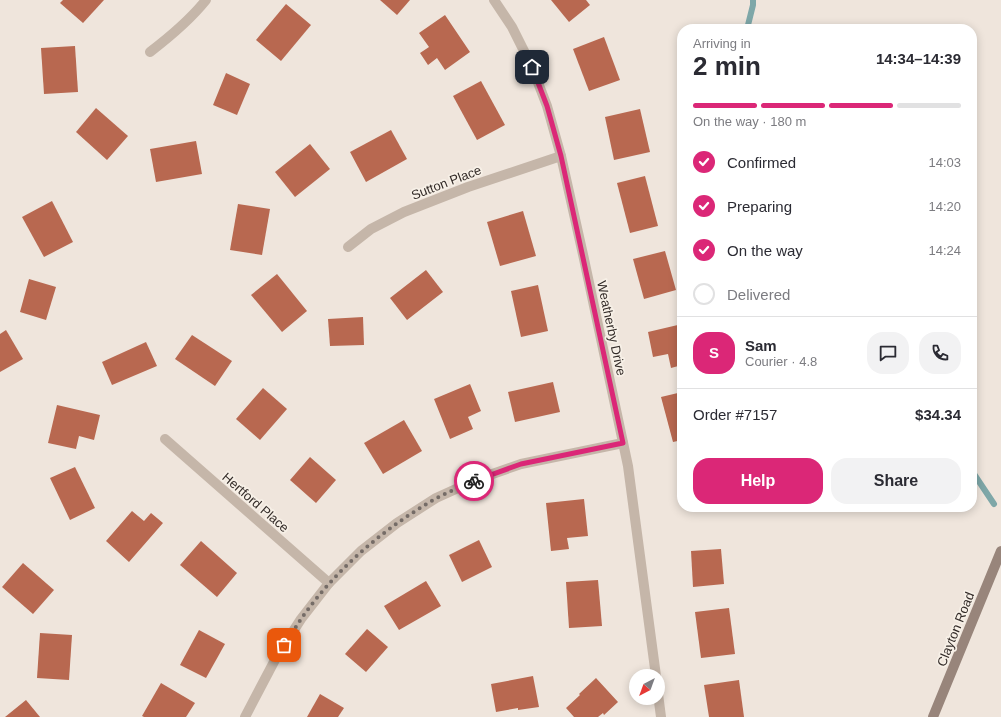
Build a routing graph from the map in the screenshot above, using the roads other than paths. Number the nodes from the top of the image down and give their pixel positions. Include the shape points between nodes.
1 (206, 0) edge
2 (494, 0) edge
3 (150, 52) dead end
4 (561, 156) junction
5 (348, 247) dead end
6 (165, 439) dead end
7 (623, 443) junction
8 (1001, 551) edge
9 (329, 583) junction
10 (655, 669) edge
11 (659, 705) edge
12 (245, 717) edge
13 (661, 717) edge
14 (933, 717) edge

1 - 3 street via 170,37
2 - 4 street, Weatherby Drive via 512,27 532,67 547,106
4 - 5 street, Sutton Place via 468,187 404,212 371,229
4 - 7 street, Weatherby Drive
6 - 9 street, Hertford Place
7 - 9 street via 521,464 478,479 436,498 397,523 361,551
7 - 10 street, Weatherby Drive
8 - 14 street, Clayton Road
9 - 12 street via 301,619 276,658
11 - 13 street

